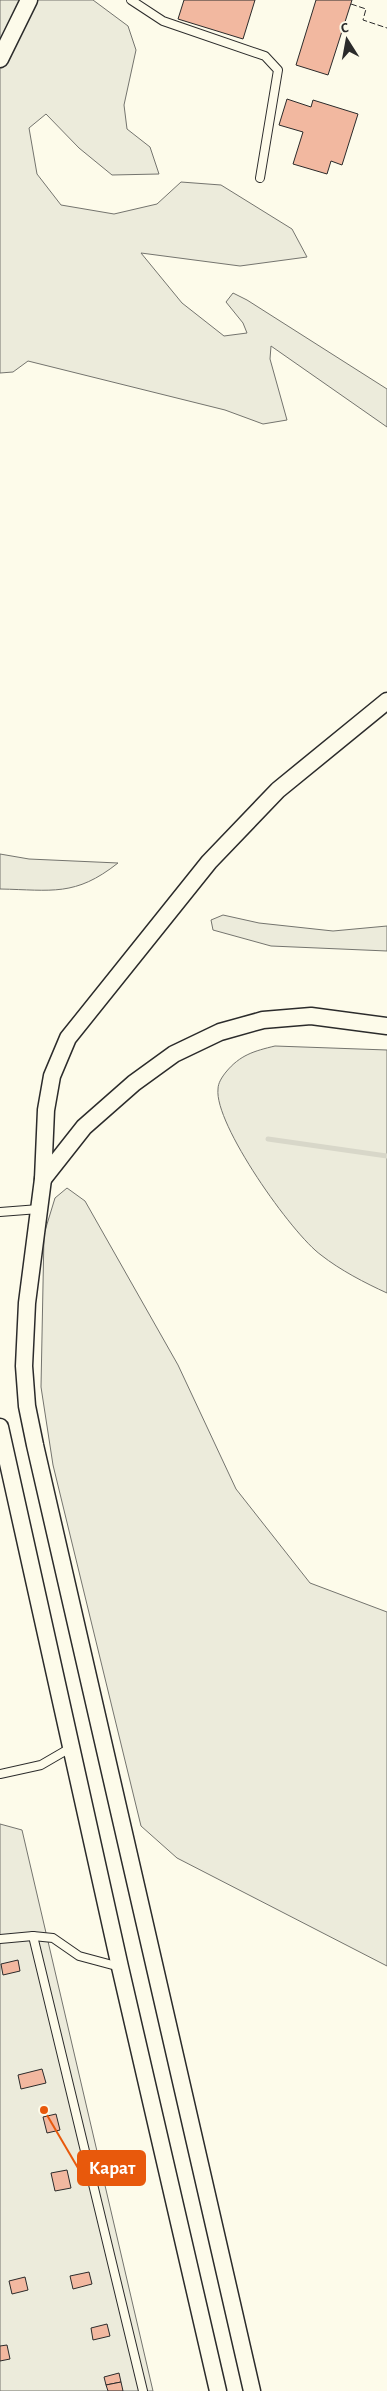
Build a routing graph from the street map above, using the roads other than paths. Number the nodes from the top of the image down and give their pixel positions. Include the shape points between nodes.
1 (29, 0) edge
2 (131, 0) edge
3 (0, 59) edge
4 (260, 178) dead end
5 (387, 701) edge
6 (387, 1026) edge
7 (43, 1179) junction
8 (39, 1209) junction
9 (0, 1212) edge
10 (0, 1427) edge
11 (72, 1747) junction
12 (0, 1774) edge
13 (33, 1936) junction
14 (0, 1939) edge
15 (120, 1967) junction
16 (143, 2391) edge
17 (218, 2391) edge
18 (252, 2391) edge

1 - 3 street
2 - 4 lane via 163,21 265,56 278,70
5 - 7 street via 278,790 208,862 68,1038 52,1076
6 - 7 street via 312,1016 263,1020 220,1032 174,1054 134,1083 84,1127
7 - 8 street
8 - 9 lane
8 - 18 street via 27,1303 24,1366 27,1406
10 - 11 street
11 - 12 lane via 41,1765
11 - 15 street
13 - 14 lane
13 - 15 lane via 53,1938 79,1956
13 - 16 lane
15 - 17 street

